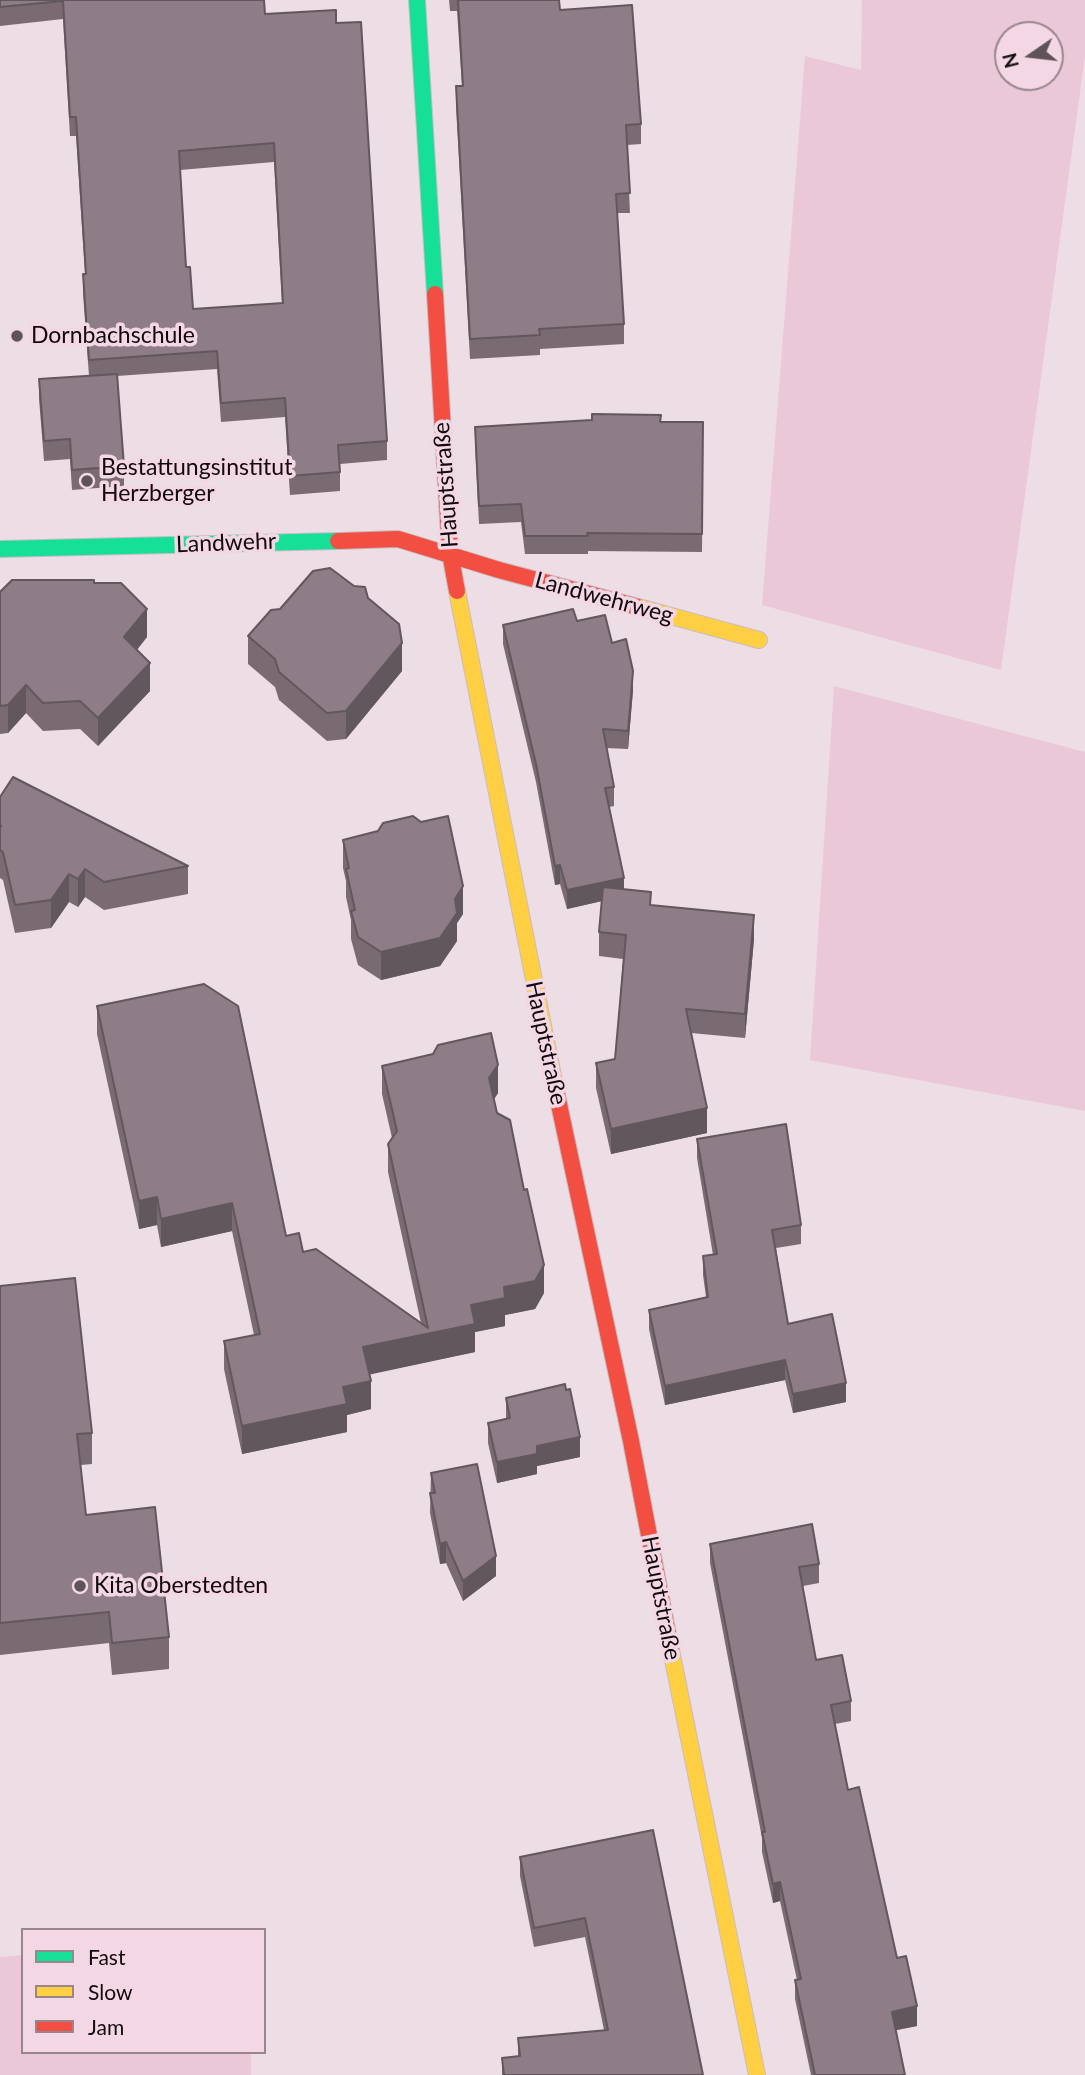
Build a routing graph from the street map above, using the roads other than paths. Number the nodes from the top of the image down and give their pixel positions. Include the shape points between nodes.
1 (417, 0) edge
2 (0, 549) edge
3 (450, 553) junction
4 (759, 640) dead end
5 (757, 2075) edge

1 - 3 street, Hauptstraße
2 - 3 street, Landwehr via 398,539
3 - 4 street, Landwehrweg
3 - 5 street, Hauptstraße

